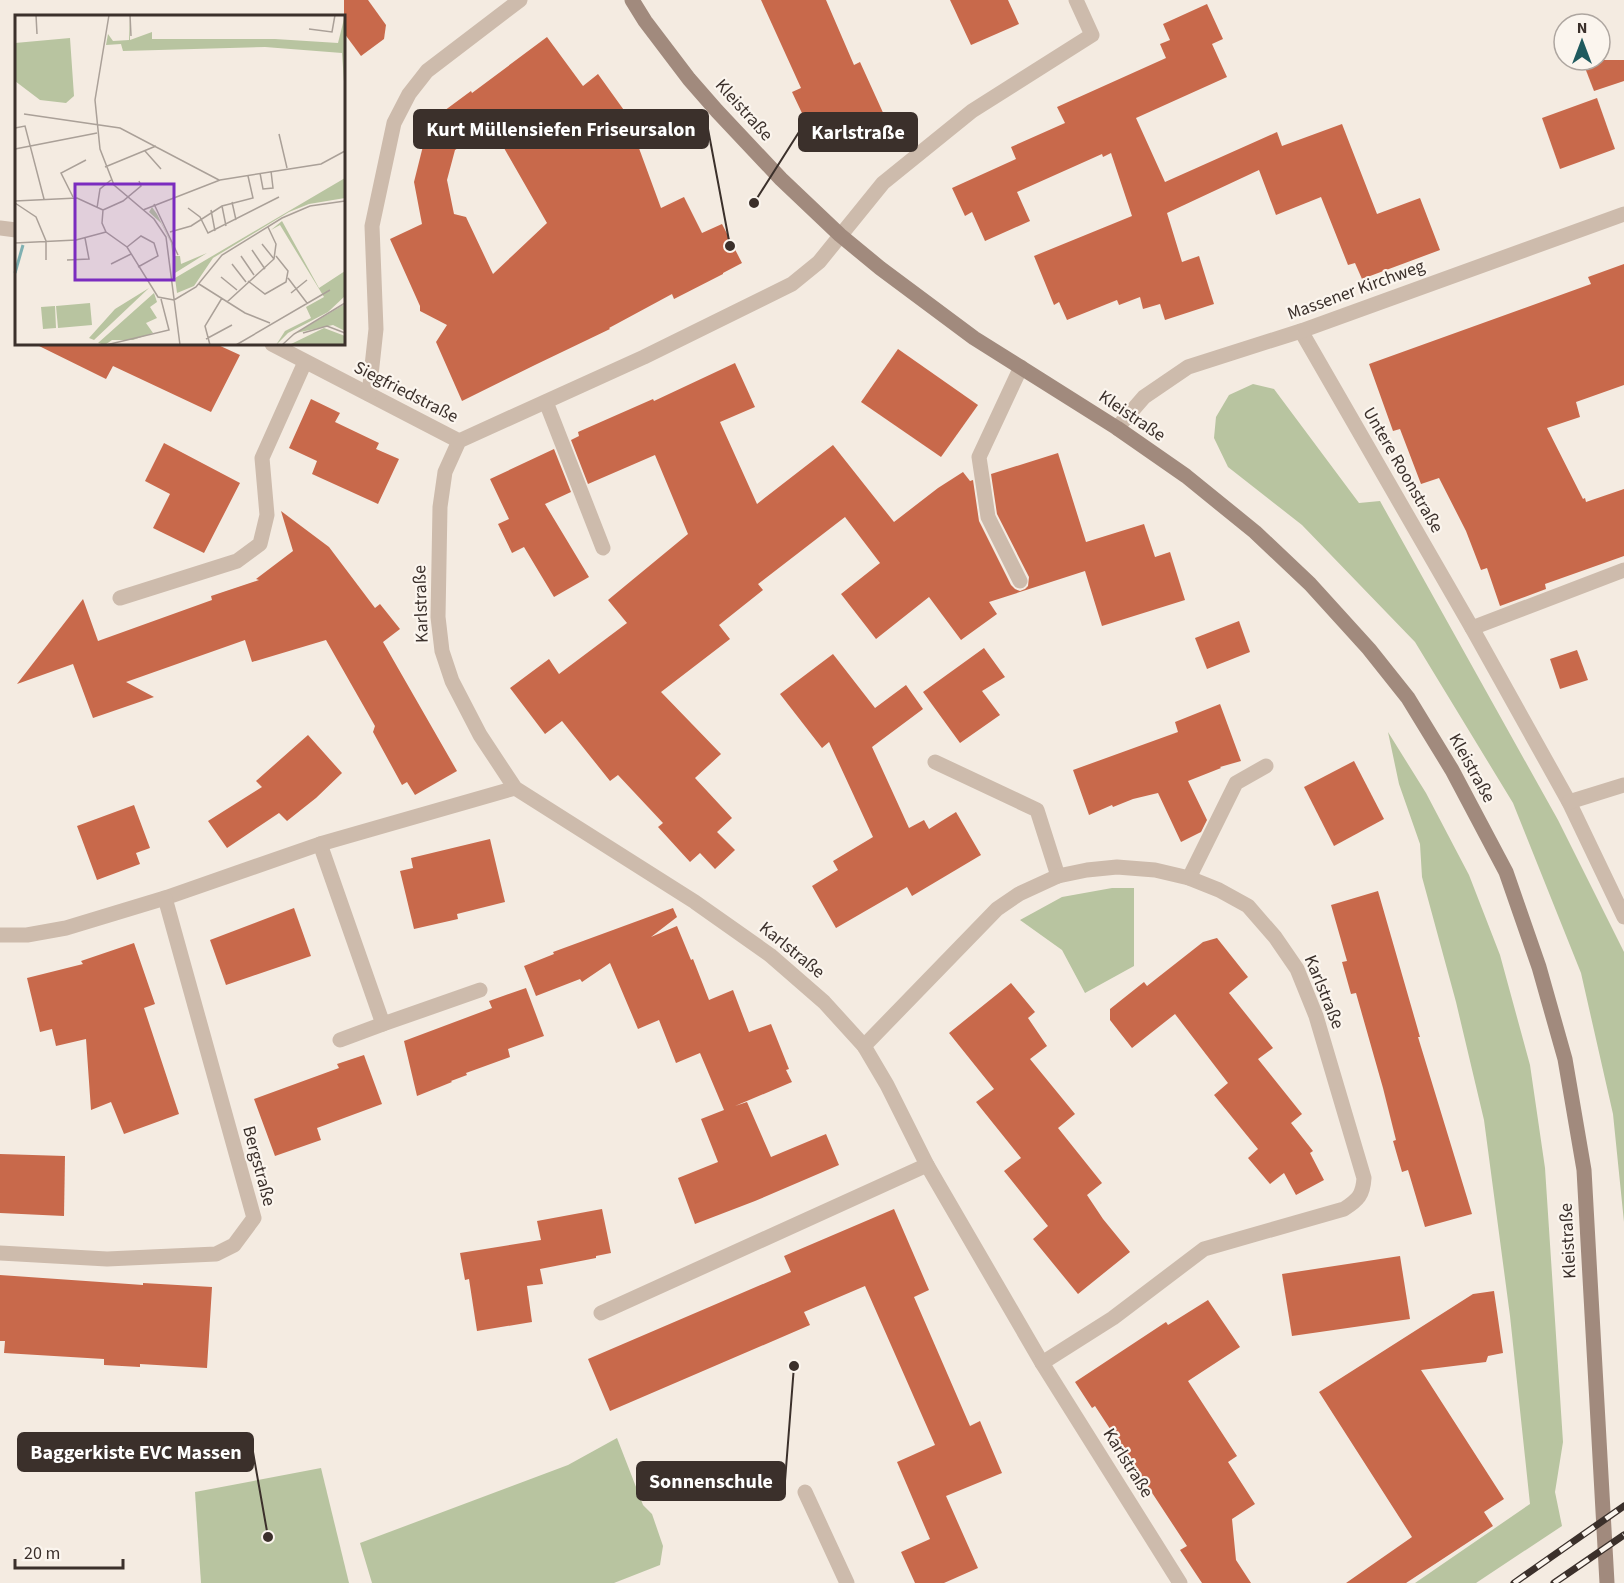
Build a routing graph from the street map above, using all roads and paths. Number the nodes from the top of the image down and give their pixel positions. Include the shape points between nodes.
1 (519, 0) edge
2 (632, 0) edge
3 (1076, 0) edge
4 (1624, 214) edge
5 (0, 228) edge
6 (15, 230) edge
7 (840, 235) junction
8 (1301, 331) junction
9 (274, 345) edge
10 (305, 362) junction
11 (1021, 367) junction
12 (369, 394) junction
13 (546, 402) junction
14 (1117, 428) junction
15 (459, 441) junction
16 (603, 548) dead end
17 (1624, 570) edge
18 (1020, 581) dead end
19 (120, 598) dead end
20 (1472, 628) junction
21 (935, 762) dead end
22 (1266, 766) dead end
23 (1624, 785) edge
24 (515, 788) junction
25 (1569, 802) junction
26 (320, 844) junction
27 (1058, 876) junction
28 (1189, 878) junction
29 (165, 898) junction
30 (1624, 917) edge
31 (0, 935) edge
32 (480, 990) dead end
33 (382, 1024) junction
34 (340, 1040) dead end
35 (864, 1046) junction
36 (927, 1165) junction
37 (0, 1253) edge
38 (601, 1313) dead end
39 (1042, 1364) junction
40 (805, 1492) dead end
41 (847, 1583) edge
42 (1180, 1583) edge
43 (1607, 1583) edge

1 - 12 street via 427,71 394,123 372,226 376,329
2 - 7 main road, Kleistraße via 717,111
3 - 7 street via 1092,35 972,111 884,183
4 - 8 street, Massener Kirchweg
5 - 6 street
7 - 11 main road, Kleistraße via 974,338
7 - 13 street via 819,262 792,284
8 - 14 street, Massener Kirchweg via 1188,367 1144,397
8 - 20 street, Untere Roonstraße
9 - 10 street, Siegfriedstraße
10 - 12 street, Siegfriedstraße
10 - 19 street via 262,458 267,515 260,544 237,561
11 - 14 main road, Kleistraße
11 - 18 street via 979,457 988,518
12 - 15 street, Siegfriedstraße
13 - 15 street
13 - 16 street
14 - 43 main road, Kleistraße via 1255,532 1310,584 1369,649 1425,725 1506,872 1565,1059 1584,1170
15 - 24 street, Karlstraße via 445,472 440,507 438,617 442,651 452,681 480,735
17 - 20 street
20 - 25 street, Untere Roonstraße
21 - 27 street via 1037,810
22 - 28 street via 1236,783
23 - 25 street
24 - 26 street
24 - 35 street, Karlstraße via 695,902 770,955 824,1002
25 - 30 street, Untere Roonstraße
26 - 29 street
26 - 33 street
27 - 28 street, Karlstraße via 1117,867
27 - 35 street, Karlstraße via 1018,894 997,909
28 - 39 street, Karlstraße via 1248,906 1297,969 1316,1016 1364,1178 1363,1190 1344,1209 1204,1249 1113,1318
29 - 31 street via 66,928
29 - 37 street, Bergstraße via 254,1218 234,1245 216,1254 107,1258
32 - 33 street
33 - 34 street
35 - 36 street, Karlstraße
36 - 38 street
36 - 39 street, Karlstraße
39 - 42 street, Karlstraße
40 - 41 street

